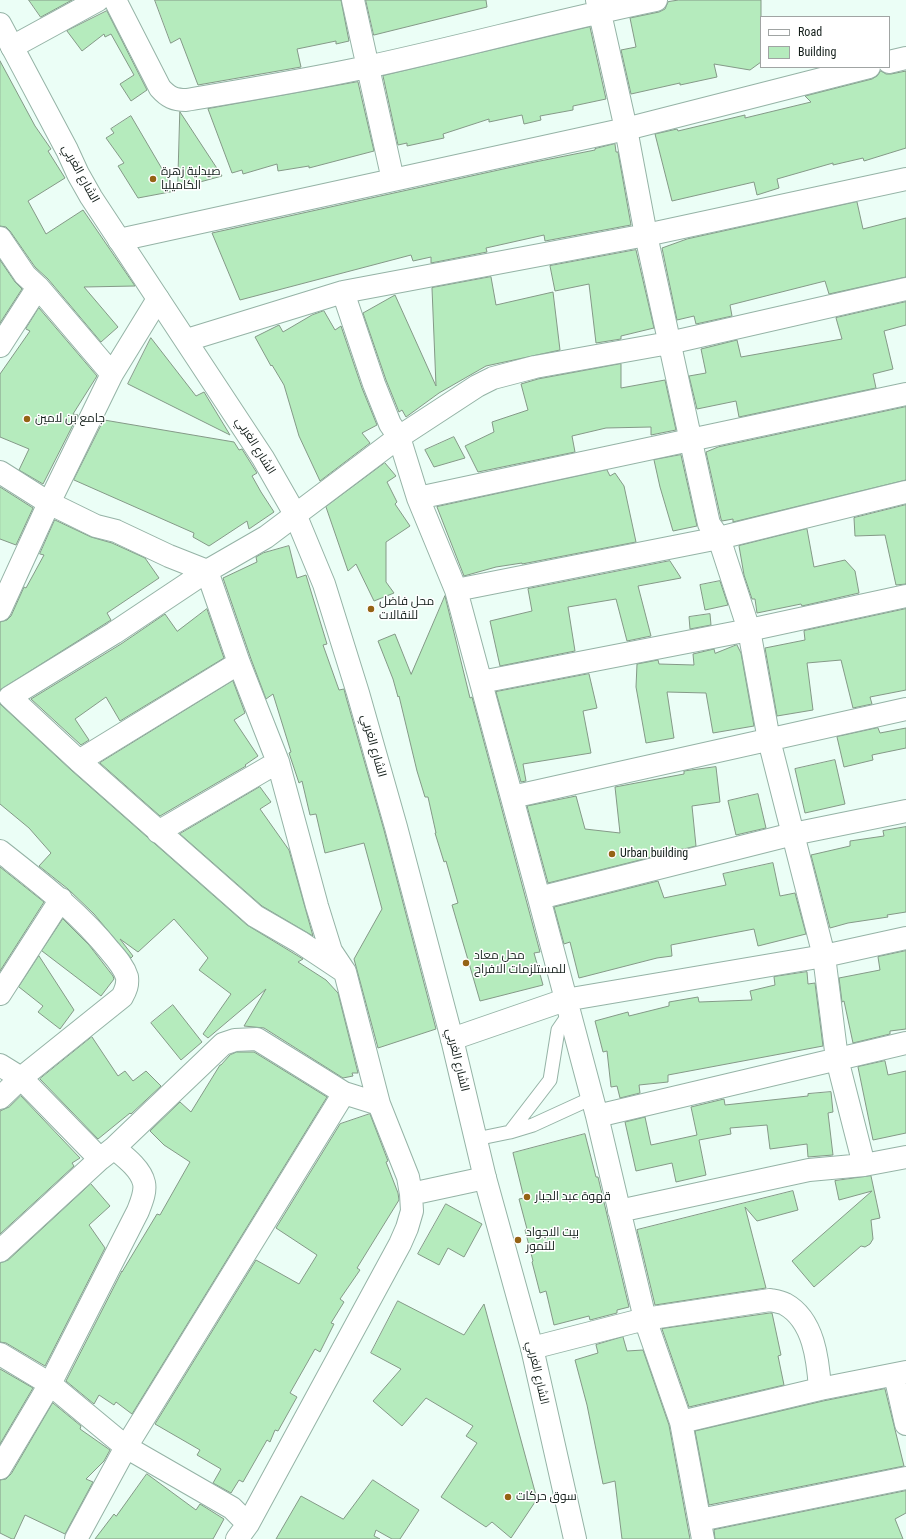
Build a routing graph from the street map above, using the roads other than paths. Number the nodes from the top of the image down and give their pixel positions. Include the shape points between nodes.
1 (98, 0) edge
2 (115, 0) edge
3 (353, 0) edge
4 (656, 0) edge
5 (598, 6) edge
6 (0, 24) edge
7 (12, 47) junction
8 (906, 58) edge
9 (890, 62) edge
10 (368, 67) junction
11 (865, 68) edge
12 (626, 129) junction
13 (394, 180) junction
14 (906, 180) edge
15 (646, 235) junction
16 (0, 238) edge
17 (119, 240) junction
18 (38, 288) junction
19 (906, 289) edge
20 (343, 292) junction
21 (158, 299) junction
22 (187, 340) junction
23 (669, 343) junction
24 (0, 346) edge
25 (112, 374) junction
26 (906, 394) edge
27 (399, 437) junction
28 (692, 440) junction
29 (0, 472) edge
30 (906, 492) edge
31 (418, 498) junction
32 (48, 503) junction
33 (295, 514) junction
34 (719, 538) junction
35 (206, 570) junction
36 (456, 590) junction
37 (906, 596) edge
38 (0, 610) edge
39 (749, 630) junction
40 (239, 663) junction
41 (481, 682) junction
42 (5, 691) edge
43 (906, 709) edge
44 (769, 740) junction
45 (79, 761) junction
46 (278, 762) junction
47 (512, 797) junction
48 (906, 811) edge
49 (158, 832) junction
50 (793, 834) junction
51 (0, 851) edge
52 (539, 898) junction
53 (61, 899) junction
54 (906, 938) edge
55 (824, 956) junction
56 (345, 972) junction
57 (0, 994) edge
58 (567, 1007) junction
59 (452, 1040) junction
60 (906, 1043) edge
61 (837, 1059) junction
62 (0, 1065) edge
63 (21, 1078) junction
64 (344, 1093) junction
65 (0, 1098) edge
66 (379, 1104) junction
67 (594, 1107) junction
68 (510, 1132) junction
69 (476, 1139) junction
70 (107, 1153) junction
71 (906, 1157) edge
72 (864, 1165) junction
73 (485, 1178) junction
74 (411, 1194) junction
75 (619, 1211) junction
76 (0, 1251) edge
77 (645, 1319) junction
78 (532, 1348) junction
79 (0, 1354) edge
80 (900, 1374) edge
81 (50, 1384) junction
82 (820, 1389) junction
83 (681, 1422) junction
84 (906, 1424) edge
85 (126, 1448) junction
86 (0, 1468) edge
87 (906, 1478) edge
88 (702, 1530) edge
89 (242, 1531) edge
90 (76, 1539) edge
91 (575, 1539) edge

1 - 7 street
2 - 10 street via 160,88 166,96 176,100 273,86
3 - 10 street
4 - 5 street
5 - 10 street
5 - 12 street
6 - 7 street, الشارع الغربي
7 - 17 street, الشارع الغربي via 78,174
8 - 9 street
10 - 13 street
11 - 12 street
12 - 13 street
12 - 15 street
13 - 17 street
14 - 15 street
15 - 20 street
15 - 23 street
16 - 18 street via 25,275
17 - 21 street, الشارع الغربي
18 - 24 street
18 - 25 street
19 - 23 street
20 - 22 street
20 - 27 street via 374,384 390,424
21 - 22 street, الشارع الغربي
21 - 25 street
22 - 33 street, الشارع الغربي via 263,458
23 - 27 street via 535,367 493,378
23 - 28 street
25 - 32 street
26 - 28 street
27 - 31 street
27 - 33 street
28 - 31 street
28 - 34 street via 709,524
29 - 32 street
30 - 34 street
31 - 36 street
32 - 35 street via 96,526 116,531
32 - 38 street
33 - 35 street via 266,537
33 - 59 street, الشارع الغربي via 324,584 358,693
34 - 36 street
34 - 39 street
35 - 40 street
35 - 42 street via 114,633
36 - 41 street
37 - 39 street
39 - 41 street
39 - 44 street
40 - 45 street
40 - 46 street
41 - 47 street
42 - 45 street
43 - 44 street
44 - 47 street
44 - 50 street
45 - 49 street
46 - 49 street
46 - 56 street via 331,951
47 - 52 street
48 - 50 street
49 - 56 street via 255,916
50 - 52 street
50 - 55 street
51 - 53 street
52 - 58 street
53 - 57 street
53 - 63 street via 103,942 124,968 128,982 122,997
54 - 55 street
55 - 58 street
55 - 61 street
56 - 66 street
58 - 59 street
58 - 67 street
58 - 68 lane via 558,1030 550,1080
59 - 69 street, الشارع الغربي
60 - 61 street
61 - 67 street
61 - 72 street
62 - 63 street
63 - 65 street
63 - 70 street
64 - 66 street
64 - 70 street via 257,1039 235,1040 222,1044
64 - 85 street
66 - 74 street via 408,1177
67 - 68 lane
67 - 75 street
68 - 69 lane
69 - 73 street, الشارع الغربي
70 - 76 street
70 - 81 street via 140,1174 144,1184 143,1196 138,1211
71 - 72 street
72 - 75 street via 809,1170
73 - 74 street
73 - 78 street, الشارع الغربي
74 - 89 street via 412,1211 400,1244
75 - 77 street
77 - 78 street
77 - 82 street via 770,1300 784,1304 797,1314 807,1329 818,1361
77 - 83 street
78 - 91 street, الشارع الغربي
79 - 81 street
80 - 82 street
80 - 84 street
81 - 85 street
81 - 86 street
82 - 83 street
83 - 88 street
85 - 89 street via 232,1508
85 - 90 street
87 - 88 street

